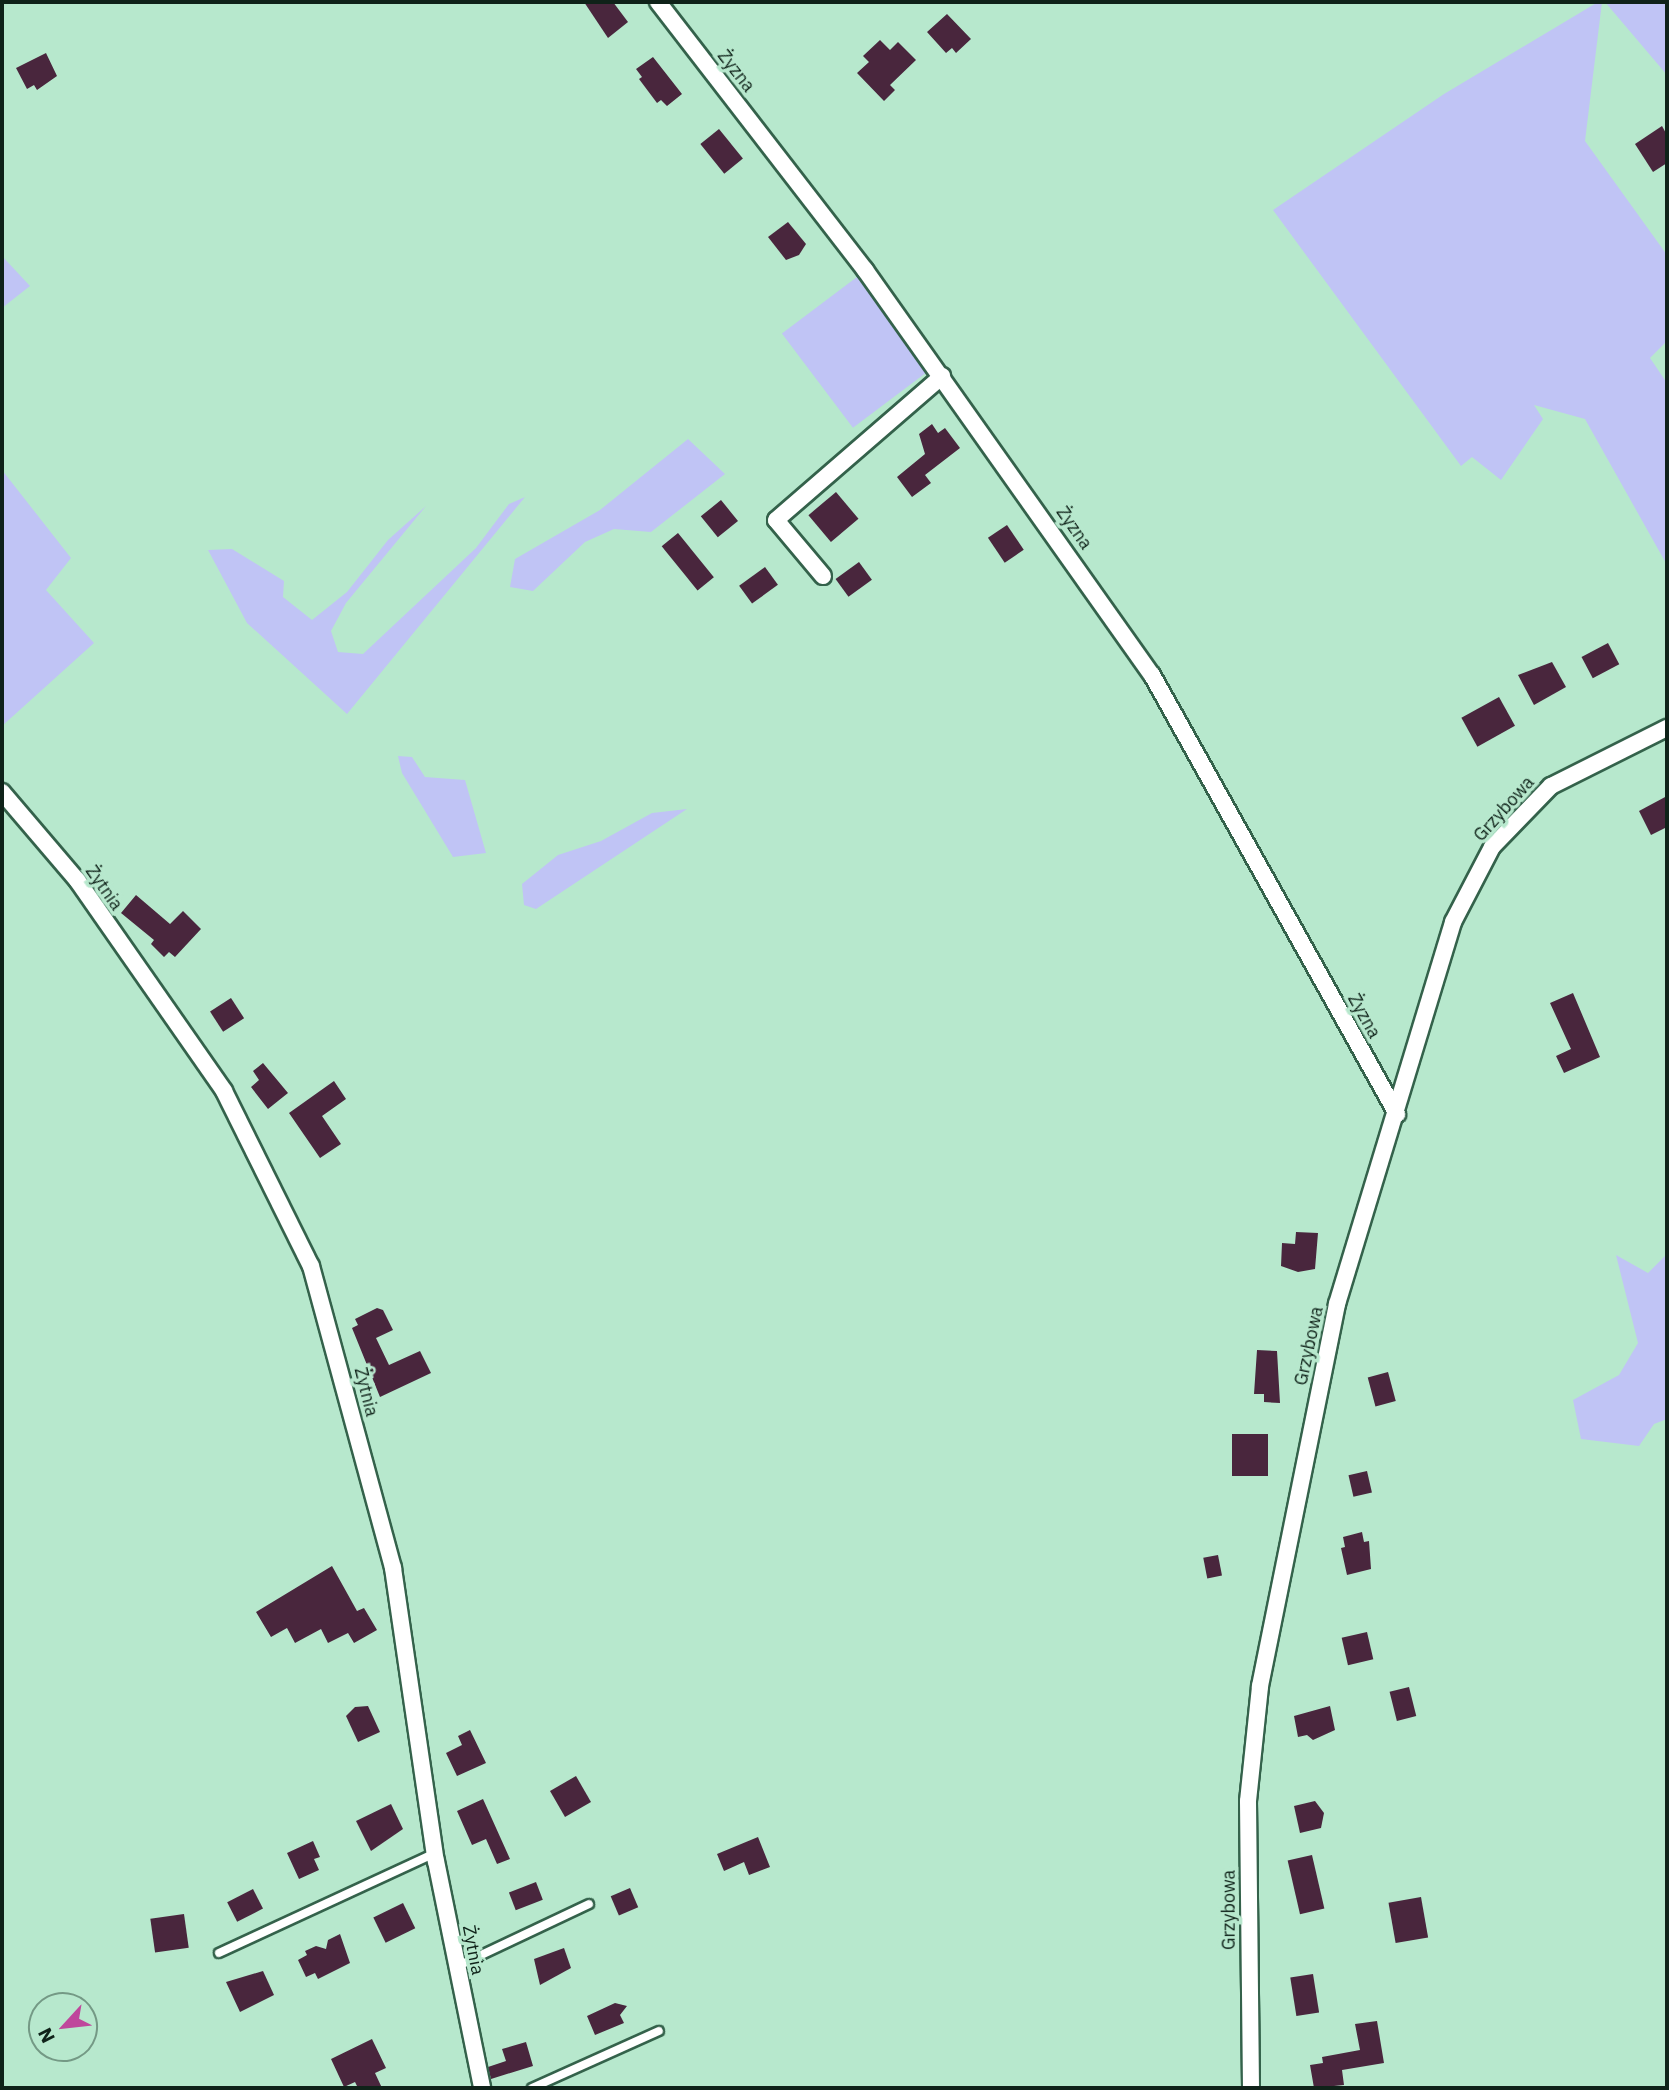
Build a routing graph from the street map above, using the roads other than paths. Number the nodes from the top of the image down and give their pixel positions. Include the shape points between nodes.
1 (658, 2) edge
2 (942, 376) junction
3 (823, 576) dead end
4 (1667, 728) edge
5 (2, 792) edge
6 (1398, 1115) junction
7 (435, 1853) junction
8 (589, 1904) dead end
9 (219, 1953) dead end
10 (456, 1967) junction
11 (659, 2031) dead end
12 (482, 2088) edge
13 (532, 2088) edge
14 (1251, 2088) edge

1 - 2 street, Żyzna
2 - 3 street via 776,520
2 - 6 street, Żyzna via 1152,675
4 - 6 street, Grzybowa via 1551,786 1492,847 1453,922
5 - 7 street, Żytnia via 77,880 224,1091 311,1266 393,1568
6 - 14 street, Grzybowa via 1337,1304 1260,1686 1248,1801
7 - 9 lane
7 - 10 street, Żytnia
8 - 10 lane
10 - 12 street, Żytnia
11 - 13 lane

